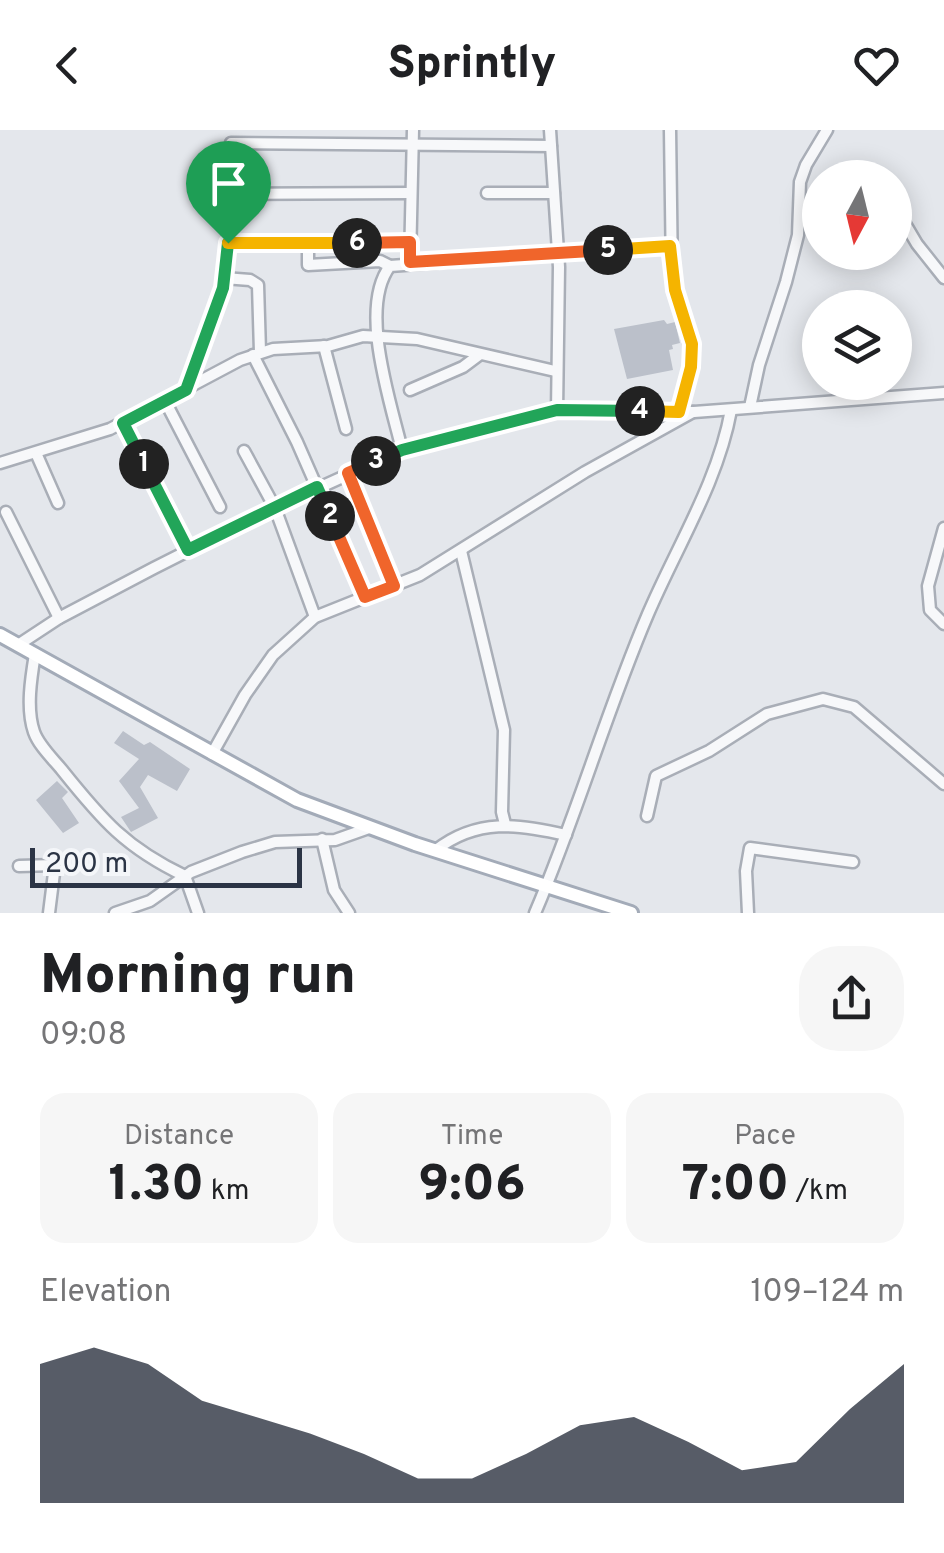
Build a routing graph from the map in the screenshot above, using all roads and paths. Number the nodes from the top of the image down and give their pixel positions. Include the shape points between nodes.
1 (300, 130) edge
2 (413, 130) edge
3 (550, 130) edge
4 (670, 130) edge
5 (828, 130) edge
6 (300, 144) junction
7 (413, 144) junction
8 (551, 146) junction
9 (554, 192) junction
10 (412, 193) junction
11 (487, 193) dead end
12 (230, 194) junction
13 (912, 236) edge
14 (410, 242) junction
15 (228, 243) junction
16 (308, 243) junction
17 (670, 246) junction
18 (559, 252) junction
19 (410, 262) junction
20 (390, 266) junction
21 (224, 278) junction
22 (944, 278) edge
23 (375, 338) junction
24 (324, 346) junction
25 (256, 353) junction
26 (479, 355) junction
27 (555, 371) junction
28 (186, 390) junction
29 (410, 390) dead end
30 (944, 393) edge
31 (165, 402) junction
32 (750, 408) junction
33 (557, 410) junction
34 (731, 410) junction
35 (679, 412) junction
36 (694, 412) junction
37 (123, 423) junction
38 (346, 428) dead end
39 (402, 450) junction
40 (244, 451) dead end
41 (36, 453) junction
42 (0, 464) edge
43 (348, 473) junction
44 (317, 487) junction
45 (58, 503) dead end
46 (220, 507) dead end
47 (275, 508) junction
48 (6, 512) dead end
49 (944, 528) edge
50 (188, 550) junction
51 (461, 551) junction
52 (938, 570) edge
53 (394, 586) junction
54 (365, 597) junction
55 (315, 617) junction
56 (59, 618) junction
57 (944, 624) edge
58 (0, 635) edge
59 (18, 645) junction
60 (35, 654) junction
61 (212, 754) junction
62 (944, 784) edge
63 (647, 816) dead end
64 (505, 824) junction
65 (369, 828) junction
66 (566, 834) junction
67 (322, 839) junction
68 (436, 850) junction
69 (854, 862) dead end
70 (19, 866) dead end
71 (185, 876) junction
72 (547, 885) junction
73 (49, 913) edge
74 (115, 913) edge
75 (198, 913) edge
76 (348, 913) edge
77 (535, 913) edge
78 (630, 913) edge
79 (748, 913) edge

1 - 6 street
2 - 7 street
3 - 8 street
4 - 17 street
5 - 32 street via 800,182 798,235
6 - 7 street
6 - 12 street via 231,143
7 - 8 street
7 - 10 street
8 - 9 street
9 - 11 street
9 - 18 street
10 - 12 street
10 - 14 street
12 - 15 street
13 - 22 street
14 - 16 street
14 - 19 street
15 - 16 street
15 - 21 street
16 - 20 street via 308,265
17 - 18 street
17 - 35 street via 692,344
18 - 19 street
18 - 27 street
19 - 20 street
20 - 23 street via 382,276
21 - 25 street via 258,285
21 - 28 street
23 - 24 street
23 - 26 street via 417,339
23 - 39 street
24 - 25 street
24 - 38 street
25 - 28 street
25 - 44 street
26 - 27 street
26 - 29 street
27 - 33 street
28 - 31 street
30 - 32 street
31 - 37 street
31 - 46 street
32 - 34 street
33 - 35 street
33 - 39 street
34 - 36 street
34 - 66 street via 716,467 649,612
35 - 36 street
36 - 51 street
37 - 41 street
37 - 50 street
39 - 43 street
40 - 47 street
41 - 42 street
41 - 45 street
43 - 44 street
43 - 53 street
44 - 47 street
44 - 54 street
47 - 50 street
47 - 55 street
48 - 56 street
49 - 52 street
50 - 56 street
51 - 53 street
51 - 64 street via 504,730
52 - 57 street via 928,602
53 - 54 street
54 - 55 street
55 - 61 street via 273,655
56 - 59 street
58 - 59 main road
59 - 60 main road
60 - 61 main road
60 - 71 street via 30,681 37,738 128,844
61 - 65 main road via 282,793
62 - 63 street via 854,706 824,699 767,714 656,776
64 - 66 street
64 - 68 street via 450,839
65 - 67 street
65 - 68 main road
66 - 72 street
67 - 71 street via 275,842
67 - 76 street via 334,890
68 - 72 main road
69 - 79 street via 750,848
70 - 73 street via 55,865
71 - 74 street via 160,896
71 - 75 street
72 - 77 street
72 - 78 main road

